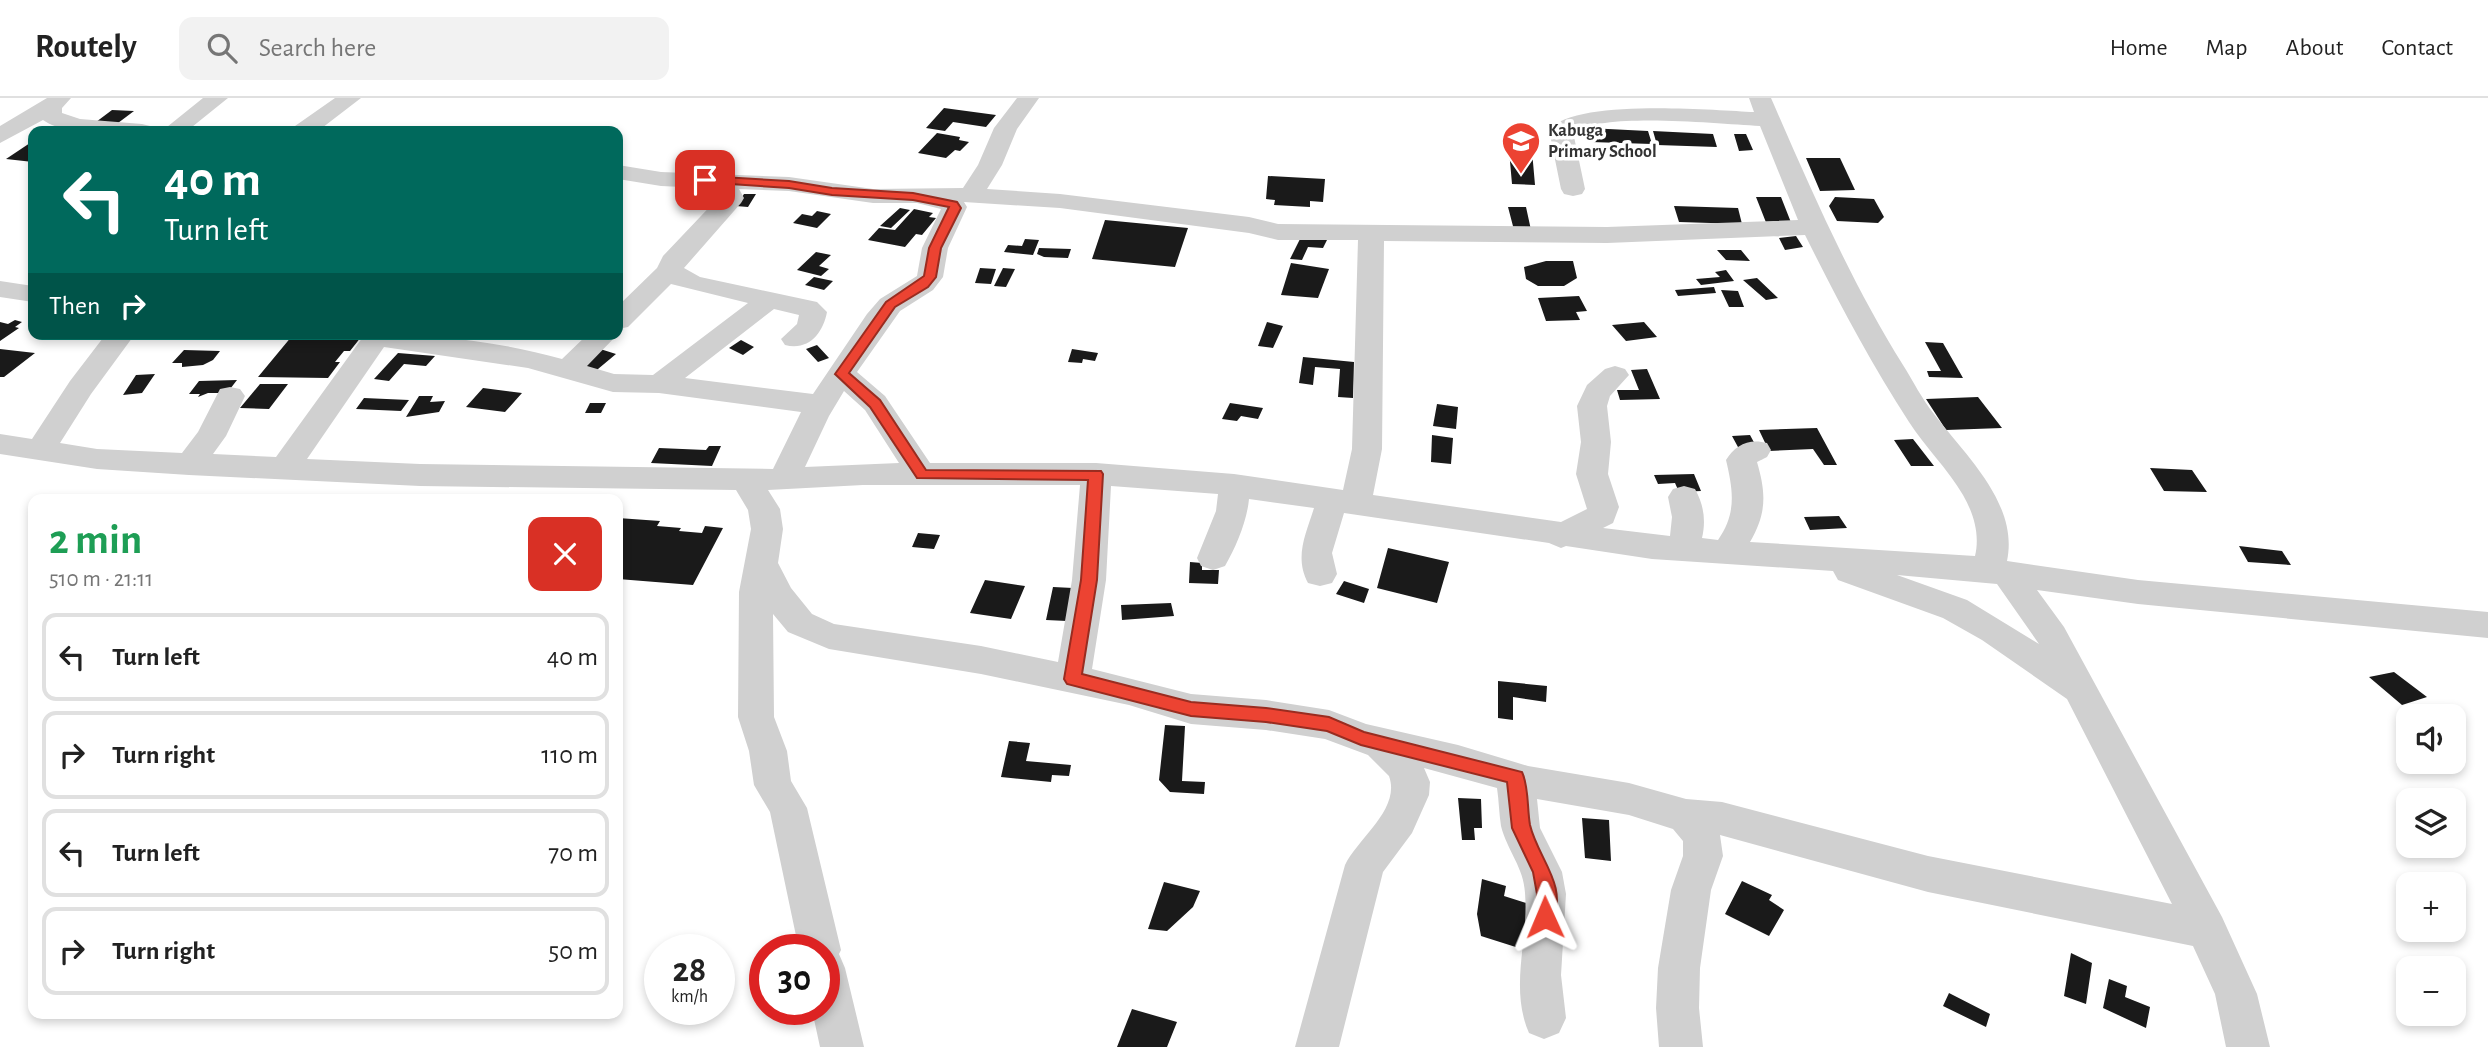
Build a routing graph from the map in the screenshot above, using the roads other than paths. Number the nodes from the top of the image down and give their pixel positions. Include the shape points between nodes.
1 (218, 98) edge
2 (349, 98) edge
3 (1028, 98) edge
4 (49, 106) edge
5 (0, 107) edge
6 (1764, 108) edge
7 (106, 126) edge
8 (180, 126) edge
9 (310, 126) edge
10 (0, 136) edge
11 (623, 173) edge
12 (705, 180) junction
13 (1573, 189) dead end
14 (971, 195) junction
15 (913, 197) junction
16 (1814, 227) junction
17 (1371, 232) junction
18 (670, 270) junction
19 (0, 289) edge
20 (28, 293) edge
21 (771, 299) junction
22 (623, 316) edge
23 (795, 339) dead end
24 (116, 340) edge
25 (375, 340) edge
26 (407, 340) edge
27 (598, 340) edge
28 (568, 369) junction
29 (842, 374) junction
30 (1615, 375) dead end
31 (659, 384) junction
32 (230, 396) dead end
33 (821, 405) junction
34 (0, 444) edge
35 (40, 450) junction
36 (1756, 450) dead end
37 (190, 465) junction
38 (285, 468) junction
39 (1096, 474) junction
40 (922, 475) junction
41 (784, 478) junction
42 (745, 480) junction
43 (1234, 485) junction
44 (1684, 497) dead end
45 (1344, 500) junction
46 (1561, 536) junction
47 (1681, 549) junction
48 (1727, 551) junction
49 (1797, 555) junction
50 (1213, 558) dead end
51 (761, 563) junction
52 (1998, 572) junction
53 (1320, 574) dead end
54 (2488, 625) edge
55 (1073, 679) junction
56 (2082, 693) junction
57 (1379, 742) junction
58 (1515, 777) junction
59 (1686, 816) junction
60 (2207, 930) junction
61 (816, 934) edge
62 (1544, 1018) dead end
63 (837, 1025) edge
64 (842, 1047) edge
65 (1317, 1047) edge
66 (1681, 1047) edge
67 (2248, 1047) edge

1 - 8 street
2 - 9 street
3 - 14 street via 1006,128
4 - 5 street
4 - 7 street via 51,115 66,125
4 - 10 street
6 - 13 street via 1594,115 1576,120 1562,130
6 - 16 street
11 - 12 street
12 - 15 street
12 - 18 street via 725,187 732,198 672,262
14 - 15 street
14 - 17 street via 1086,204 1278,232
15 - 29 street via 955,206 935,248 930,277 890,304
16 - 17 street via 1606,235
16 - 52 street via 1862,322 1921,418 1976,490 1989,517
17 - 45 street via 1367,449
18 - 21 street via 679,278
18 - 22 street
19 - 20 street
21 - 23 street via 813,312 810,327
21 - 31 street
24 - 35 street
25 - 38 street
26 - 28 street
27 - 28 street
28 - 31 street via 613,383
29 - 33 street
29 - 40 street via 875,403
30 - 46 street via 1597,392 1592,406 1596,442 1592,474 1602,515
31 - 33 street
32 - 37 street via 211,436
33 - 41 street
34 - 35 street
35 - 37 street
36 - 48 street via 1741,460 1751,494 1748,515
37 - 38 street
38 - 42 street
39 - 40 street
39 - 43 street
39 - 55 street via 1089,580
40 - 41 street
41 - 42 street
42 - 51 street via 764,509 767,529
43 - 45 street
43 - 50 street via 1232,511
44 - 47 street via 1689,516
45 - 46 street
45 - 53 street via 1316,553
46 - 47 street
47 - 48 street
48 - 49 street
49 - 52 street
49 - 56 street via 1955,609
51 - 55 street via 778,596 800,623 828,636
51 - 61 street via 756,592 756,717 773,785 788,808
52 - 54 street via 2138,592
52 - 56 street via 2052,636
55 - 57 street via 1191,709 1329,724
56 - 60 street
57 - 58 street
57 - 65 street via 1407,771 1411,790 1395,830 1365,866
58 - 59 street via 1629,799
58 - 62 street via 1521,828 1542,872 1546,894 1540,975
59 - 60 street via 1721,819 1928,874
59 - 66 street via 1703,845 1680,949
60 - 67 street via 2236,994
63 - 64 street

